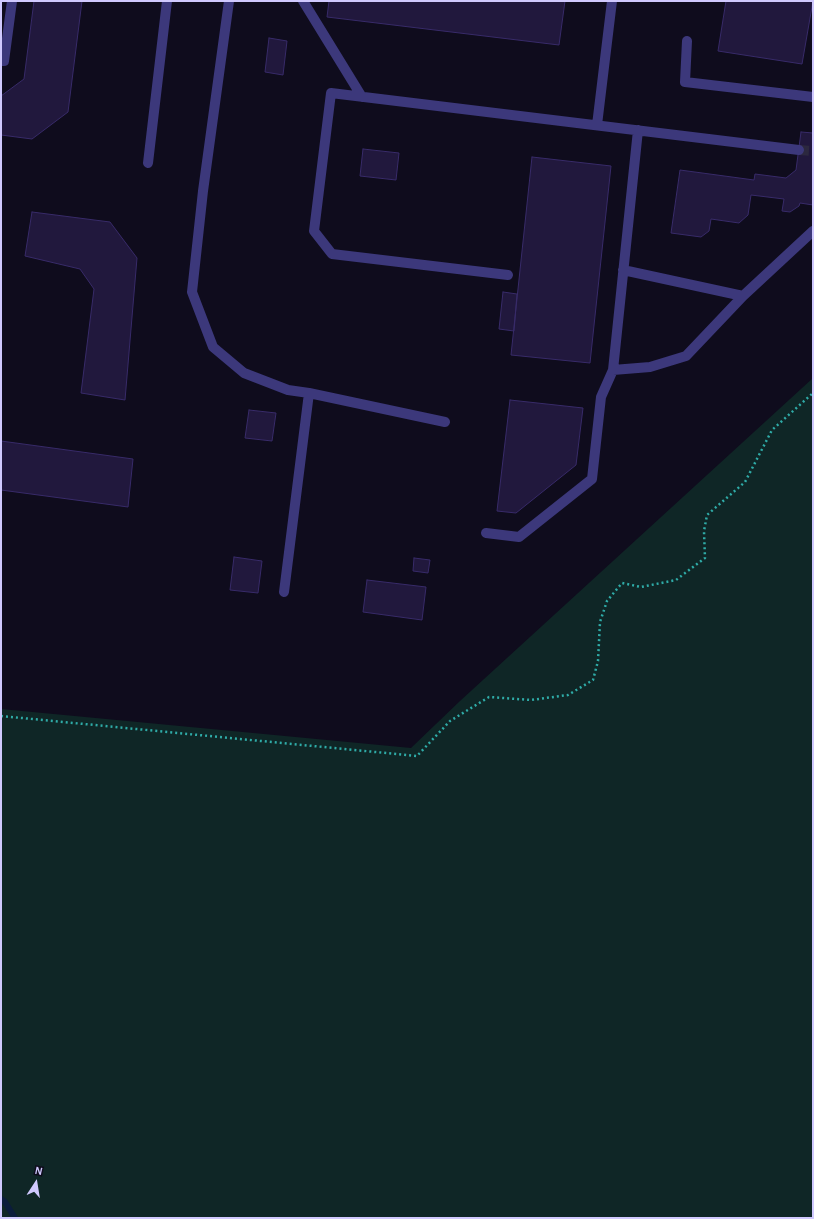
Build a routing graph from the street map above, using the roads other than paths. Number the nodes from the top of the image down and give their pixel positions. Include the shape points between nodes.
1 (12, 1) edge
2 (167, 1) edge
3 (229, 1) edge
4 (302, 1) edge
5 (612, 1) edge
6 (687, 41) dead end
7 (1, 61) edge
8 (362, 97) junction
9 (813, 97) edge
10 (597, 125) junction
11 (638, 130) junction
12 (799, 150) tunnel mouth
13 (148, 163) dead end
14 (813, 230) edge
15 (623, 270) junction
16 (508, 275) dead end
17 (743, 296) junction
18 (613, 370) junction
19 (309, 393) junction
20 (445, 422) dead end
21 (486, 533) dead end
22 (284, 592) dead end

1 - 7 lane via 4,61
2 - 13 lane
3 - 19 lane via 192,292 213,347 244,373 288,390
4 - 8 lane
5 - 10 lane
6 - 9 lane via 685,82
8 - 10 lane
8 - 16 lane via 331,93 314,231 332,254
10 - 11 lane
11 - 12 lane
11 - 15 lane
14 - 17 lane
15 - 17 lane
15 - 18 lane
17 - 18 lane via 686,356 650,367
18 - 21 lane via 601,398 592,479 519,537
19 - 20 lane
19 - 22 lane

